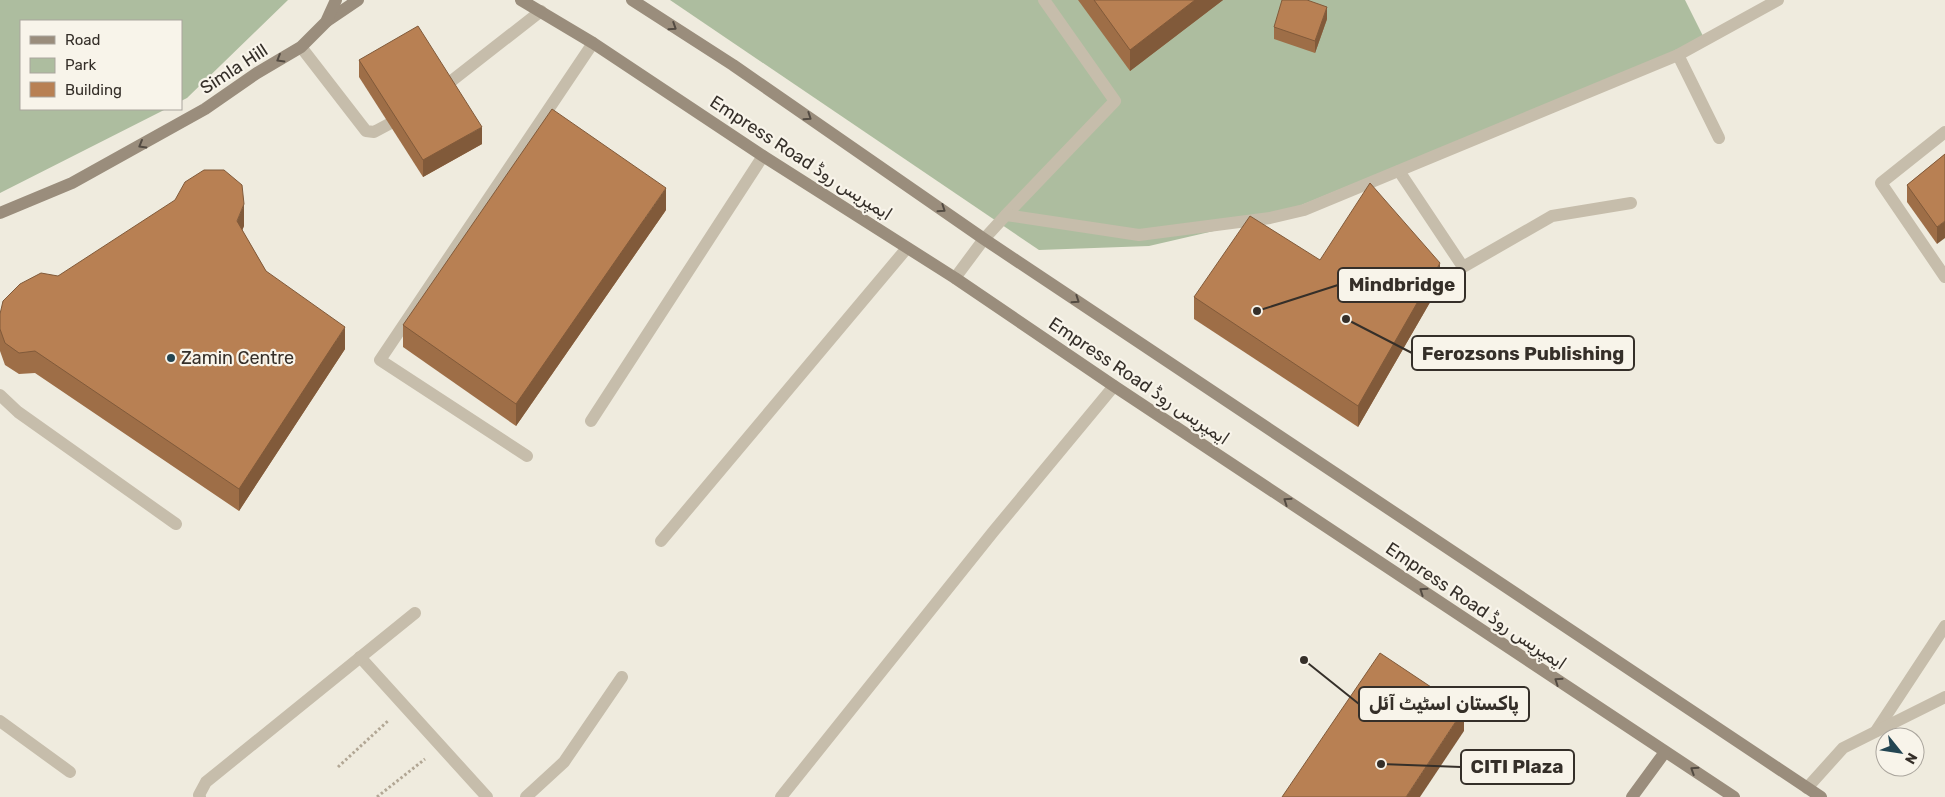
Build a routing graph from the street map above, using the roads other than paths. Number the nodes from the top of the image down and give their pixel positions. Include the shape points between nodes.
1 (336, 0) edge
2 (358, 0) edge
3 (521, 0) edge
4 (632, 0) edge
5 (1044, 0) edge
6 (1778, 0) edge
7 (541, 11) junction
8 (326, 22) junction
9 (593, 43) junction
10 (301, 47) junction
11 (1678, 55) junction
12 (444, 86) edge
13 (390, 124) edge
14 (1945, 132) edge
15 (1719, 138) dead end
16 (763, 156) junction
17 (1399, 171) junction
18 (1632, 203) dead end
19 (0, 213) edge
20 (1006, 215) junction
21 (984, 239) junction
22 (907, 248) junction
23 (1945, 277) edge
24 (954, 278) junction
25 (1114, 386) junction
26 (2, 402) edge
27 (591, 421) dead end
28 (527, 456) dead end
29 (176, 524) dead end
30 (661, 541) dead end
31 (415, 613) dead end
32 (1945, 626) edge
33 (360, 657) junction
34 (622, 677) dead end
35 (1945, 697) edge
36 (0, 721) edge
37 (1879, 727) edge
38 (1884, 727) edge
39 (1875, 732) edge
40 (1665, 752) junction
41 (70, 772) dead end
42 (1807, 788) junction
43 (200, 797) edge
44 (487, 797) edge
45 (526, 797) edge
46 (781, 797) edge
47 (1632, 797) edge
48 (1734, 797) edge
49 (1821, 797) edge

1 - 8 main road, Simla Hill
2 - 8 main road
3 - 7 main road, Empress Road ایمپریس روڈ
4 -> 21 main road, Empress Road ایمپریس روڈ
5 - 20 street via 1115,101
6 - 11 street
7 - 9 main road, Empress Road ایمپریس روڈ
7 - 12 street
8 - 10 main road, Simla Hill
9 - 16 main road, Empress Road ایمپریس روڈ
9 - 28 street via 380,360
10 - 13 street via 366,131 374,132
10 -> 19 main road, Simla Hill via 205,109 122,156 72,183
11 - 15 street
11 - 17 street
14 - 23 street via 1881,183
16 - 22 main road, Empress Road ایمپریس روڈ
16 - 27 street
17 - 18 street via 1463,268 1552,216
17 - 20 street via 1304,210 1270,218 1139,235
20 - 21 street
21 - 24 street
21 -> 42 main road, Empress Road ایمپریس روڈ
22 - 24 main road, Empress Road ایمپریس روڈ
22 - 30 street
24 - 25 main road, Empress Road ایمپریس روڈ
40 -> 25 main road, Empress Road ایمپریس روڈ
25 - 46 street
26 - 29 street
31 - 33 street
32 - 37 street
33 - 43 street via 206,782
33 - 44 street
34 - 45 street via 564,762
35 - 38 street
36 - 41 street
39 - 42 street via 1843,748
40 - 47 main road
48 -> 40 main road, Empress Road ایمپریس روڈ
42 - 49 main road, Empress Road ایمپریس روڈ

